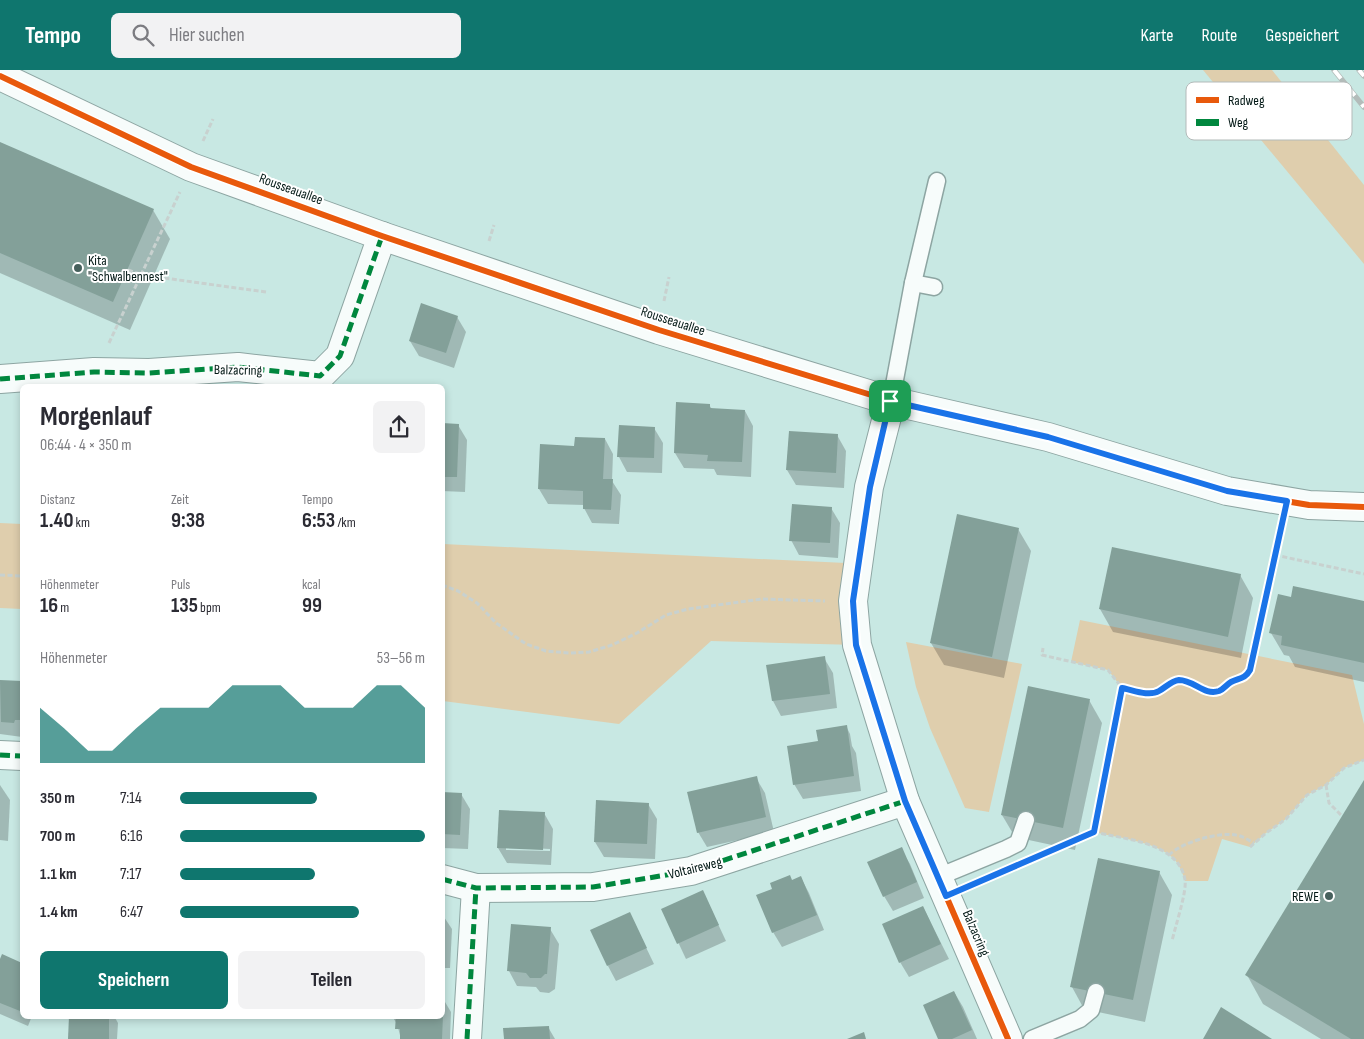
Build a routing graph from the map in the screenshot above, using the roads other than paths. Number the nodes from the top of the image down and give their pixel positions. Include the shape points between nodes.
1 (0, 76) edge
2 (938, 181) dead end
3 (382, 236) junction
4 (913, 283) junction
5 (934, 288) dead end
6 (0, 379) edge
7 (890, 401) junction
8 (1364, 506) edge
9 (0, 755) edge
10 (20, 756) edge
11 (905, 801) junction
12 (1026, 820) dead end
13 (938, 876) junction
14 (445, 880) edge
15 (476, 888) junction
16 (1096, 992) dead end
17 (467, 1039) edge
18 (1008, 1039) edge
19 (1032, 1039) edge

1 - 3 street, Rousseauallee via 191,167
2 - 4 lane
3 - 6 street, Balzacring via 340,356 320,376 238,367
3 - 7 street, Rousseauallee via 659,330
4 - 5 lane
4 - 7 lane
7 - 8 street, Rousseauallee via 1048,437 1227,491 1309,505
7 - 11 street, Balzacring via 870,487 853,601 856,645
9 - 10 street
11 - 13 street, Balzacring
11 - 15 street, Voltaireweg via 691,871 593,887
12 - 13 lane via 1018,843
13 - 18 street, Balzacring
14 - 15 street, Voltaireweg
15 - 17 street
16 - 19 lane via 1092,1010 1080,1019

